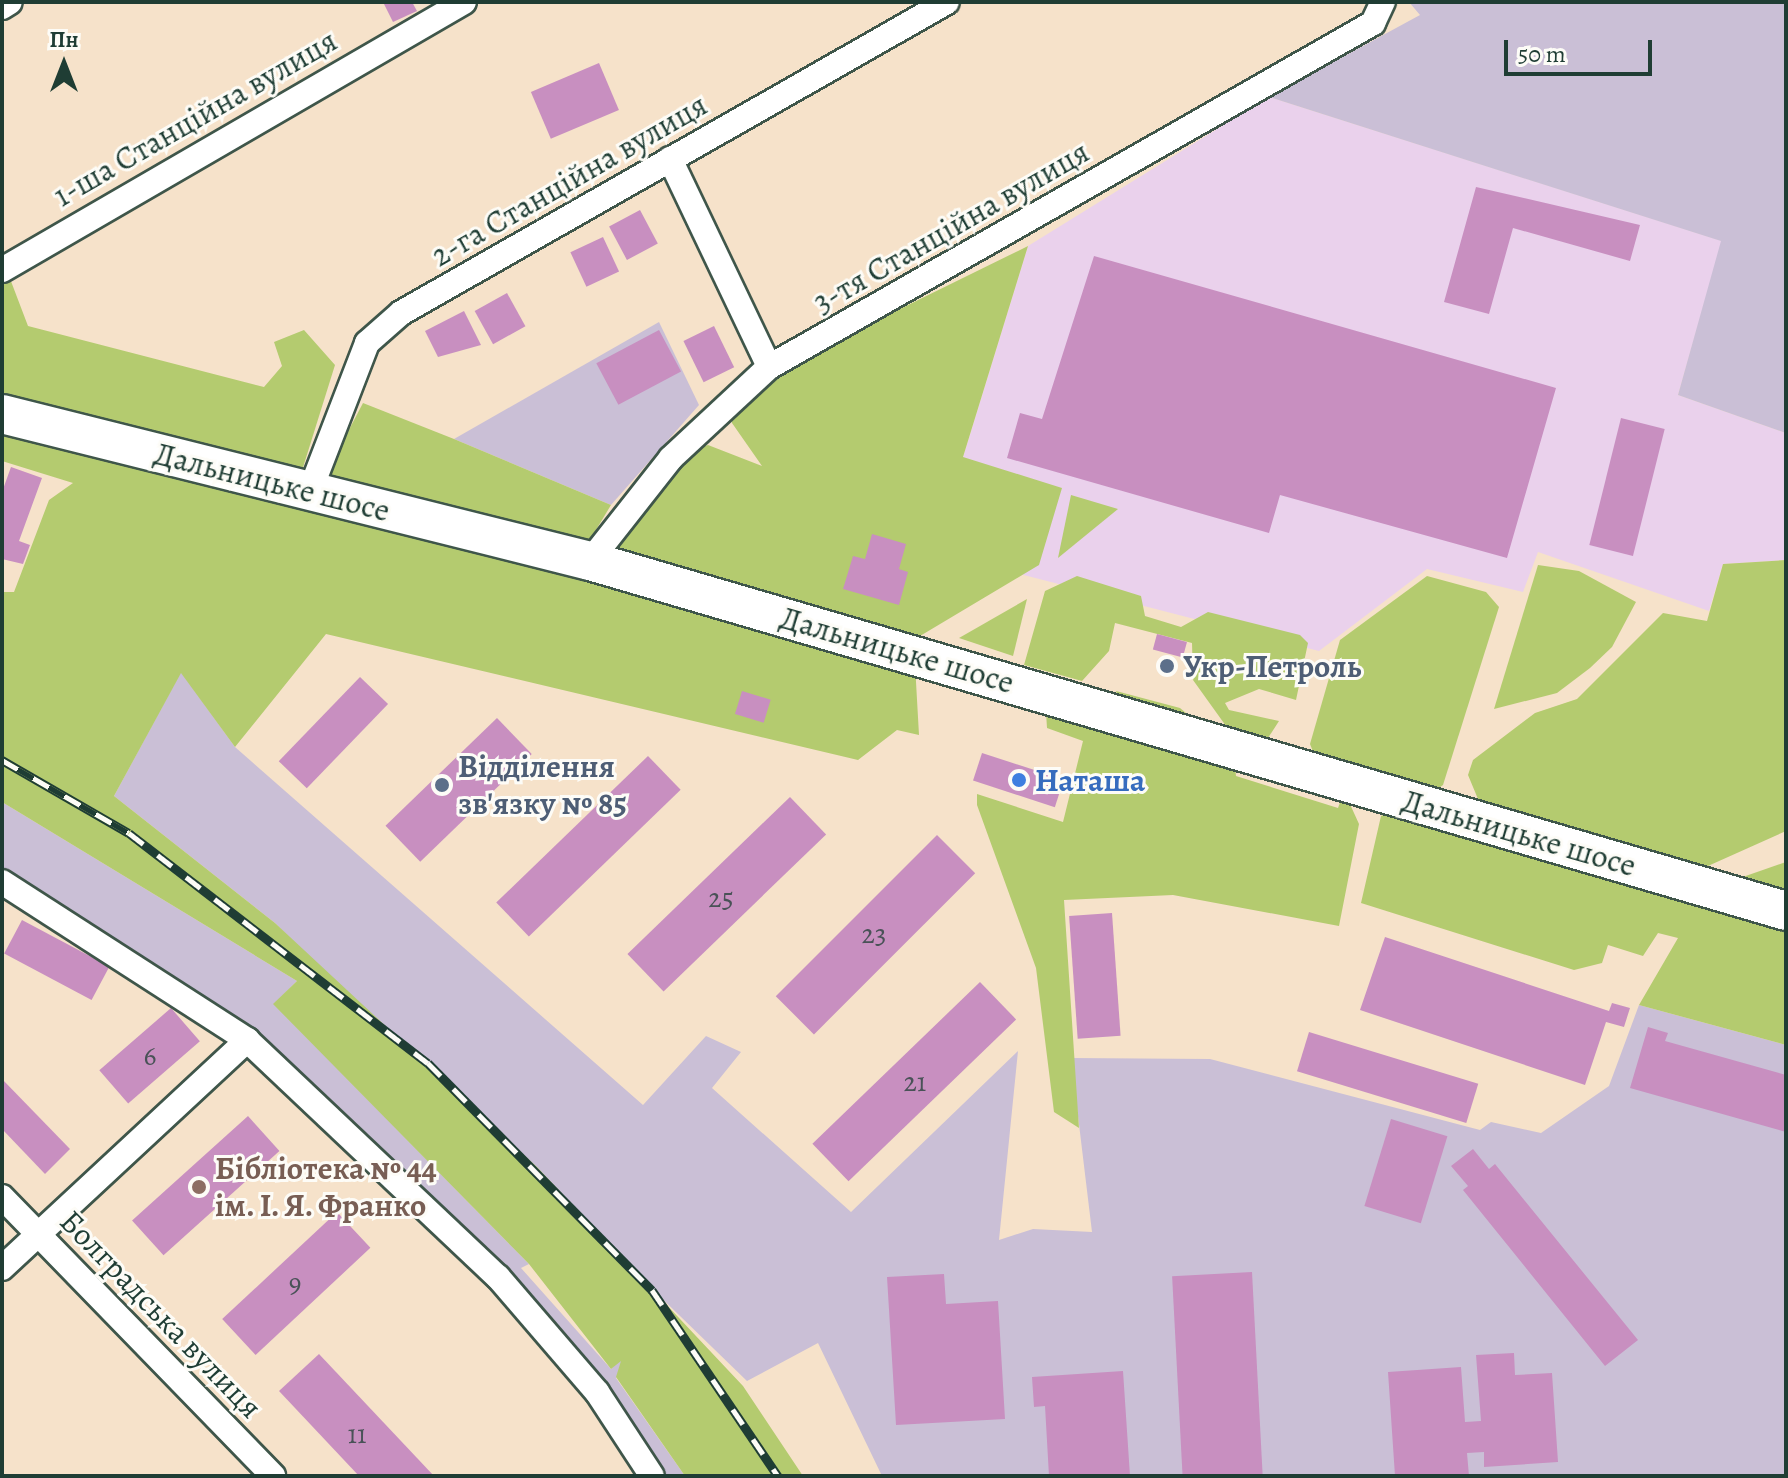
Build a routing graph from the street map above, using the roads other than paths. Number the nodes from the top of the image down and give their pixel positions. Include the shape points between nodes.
1 (10, 2) edge
2 (464, 2) edge
3 (947, 2) edge
4 (1383, 2) edge
5 (2, 7) edge
6 (670, 159) junction
7 (2, 270) edge
8 (769, 367) junction
9 (2, 414) edge
10 (310, 491) junction
11 (590, 561) junction
12 (2, 882) edge
13 (1786, 911) edge
14 (247, 1040) junction
15 (2, 1197) edge
16 (39, 1234) junction
17 (2, 1268) edge
18 (273, 1476) edge
19 (652, 1476) edge

1 - 5 street
2 - 7 street, 1-ша Станційна вулиця
3 - 6 street, 2-га Станційна вулиця
4 - 8 street, 3-тя Станційна вулиця via 1373,23
6 - 8 street
6 - 10 street, 2-га Станційна вулиця via 401,313 367,343
8 - 11 street, 3-тя Станційна вулиця via 671,458
9 - 10 main road, Дальницьке шосе
10 - 11 main road, Дальницьке шосе
11 - 13 main road, Дальницьке шосе
12 - 14 street
14 - 16 street
14 - 19 street via 498,1277 597,1392
15 - 16 street, Болградська вулиця
16 - 17 street
16 - 18 street, Болградська вулиця

